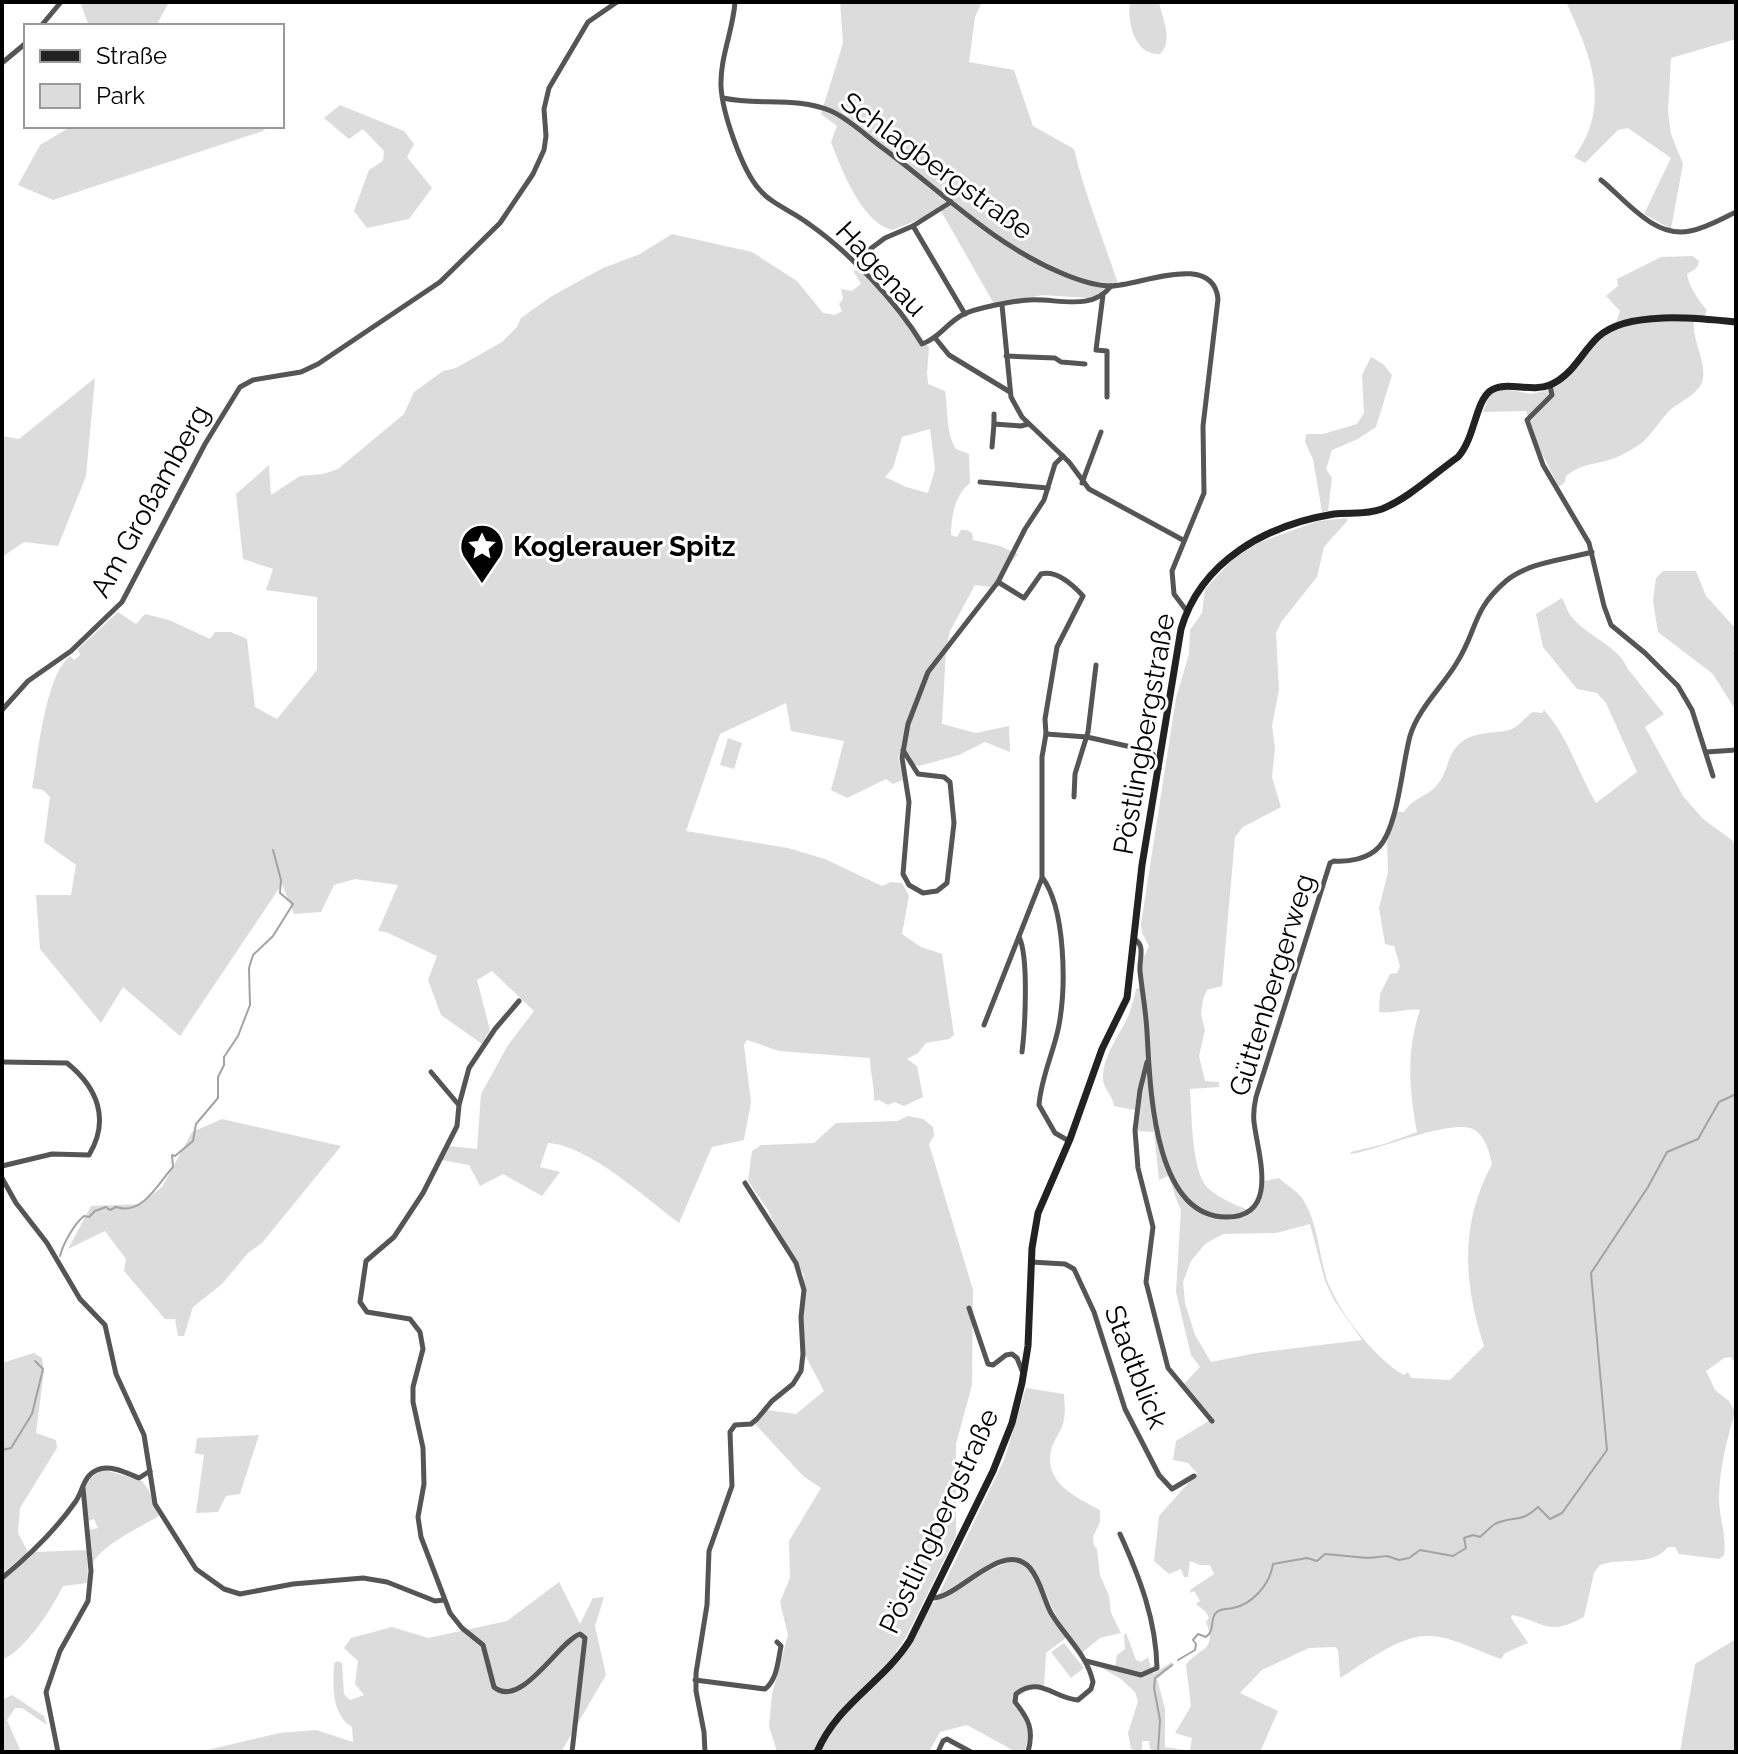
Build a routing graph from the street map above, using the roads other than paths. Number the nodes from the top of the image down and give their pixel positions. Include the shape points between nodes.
1 (61, 2) edge
2 (617, 2) edge
3 (735, 2) edge
4 (43, 24) edge
5 (24, 45) edge
6 (2, 63) edge
7 (723, 98) junction
8 (1601, 180) dead end
9 (951, 202) junction
10 (1736, 212) edge
11 (913, 226) junction
12 (854, 261) junction
13 (1111, 286) junction
14 (1103, 294) junction
15 (1002, 305) junction
16 (965, 314) junction
17 (1736, 322) edge
18 (936, 339) junction
19 (1006, 356) junction
20 (1085, 364) dead end
21 (1550, 385) junction
22 (1010, 392) junction
23 (1107, 397) dead end
24 (994, 414) dead end
25 (994, 424) junction
26 (1028, 424) junction
27 (1101, 432) dead end
28 (992, 447) dead end
29 (1063, 456) junction
30 (980, 482) dead end
31 (1082, 483) junction
32 (1048, 488) junction
33 (1183, 540) junction
34 (1592, 552) junction
35 (998, 582) junction
36 (1186, 610) junction
37 (1096, 665) dead end
38 (2, 710) edge
39 (1046, 734) junction
40 (1087, 737) junction
41 (903, 750) junction
42 (1736, 750) edge
43 (1706, 752) junction
44 (1159, 769) junction
45 (1713, 776) dead end
46 (1074, 797) dead end
47 (1042, 877) junction
48 (1019, 937) junction
49 (1134, 939) junction
50 (519, 1001) dead end
51 (984, 1025) dead end
52 (1022, 1052) dead end
53 (1148, 1061) junction
54 (2, 1062) edge
55 (431, 1072) dead end
56 (459, 1105) junction
57 (1069, 1141) junction
58 (2, 1166) edge
59 (2, 1178) edge
60 (745, 1183) dead end
61 (1033, 1262) junction
62 (969, 1308) dead end
63 (1024, 1373) junction
64 (1212, 1421) dead end
65 (151, 1471) junction
66 (1194, 1476) dead end
67 (139, 1478) junction
68 (83, 1488) junction
69 (152, 1490) junction
70 (1120, 1534) dead end
71 (2, 1578) edge
72 (931, 1598) junction
73 (444, 1600) junction
74 (777, 1642) dead end
75 (1086, 1661) junction
76 (695, 1680) junction
77 (58, 1752) edge
78 (572, 1752) edge
79 (705, 1752) edge
80 (817, 1752) edge
81 (938, 1752) edge
82 (971, 1752) edge
83 (1028, 1752) edge

1 - 4 street
2 - 38 street, Am Großamberg via 588,22 549,88 544,150 500,223 440,282 318,364 240,387 122,602 71,651 28,681
3 - 7 street via 721,73
5 - 6 street
7 - 9 street, Schlagbergstraße via 831,111
7 - 12 street, Hagenau via 723,112 759,190
8 - 10 street via 1647,219 1671,231 1691,231
9 - 11 street
9 - 13 street, Schlagbergstraße via 1030,258 1071,277
11 - 12 street
11 - 16 street
12 - 18 street, Hagenau via 922,344
13 - 14 street
13 - 33 street, Schlagbergstraße via 1191,274 1208,280 1217,291 1203,426 1204,493
14 - 15 street, Hagenau via 1077,302
14 - 23 street via 1096,350 1107,351
15 - 16 street, Hagenau
15 - 19 street
16 - 18 street, Hagenau
17 - 21 main road via 1618,324
18 - 22 street via 949,355
19 - 20 street
19 - 22 street
21 - 34 street via 1552,395 1527,420 1543,465
21 - 36 main road, Pöstlingbergstraße via 1491,391 1465,449 1404,496 1374,512 1316,518 1253,541 1218,566
22 - 26 street
24 - 25 street
25 - 26 street
25 - 28 street
26 - 29 street
27 - 31 street
29 - 31 street
29 - 32 street
30 - 32 street
31 - 33 street
32 - 35 street
33 - 36 street, Schlagbergstraße via 1172,579 1176,598
34 - 43 street via 1611,625 1678,686
34 - 53 street, Güttenbergerweg via 1520,571 1483,604 1460,657 1412,731 1385,838 1365,857 1334,861 1256,1097 1254,1121 1263,1177 1258,1198 1247,1210 1232,1217 1214,1215 1179,1188 1156,1134
35 - 39 street via 1024,598 1048,572 1083,596 1057,647
35 - 41 street via 928,672
36 - 44 main road, Pöstlingbergstraße
37 - 40 street
39 - 40 street
39 - 47 street
40 - 44 street via 1151,751
40 - 46 street
41 - 41 street via 909,802 903,874 912,888 933,893 948,879 954,823 950,782 918,774
42 - 43 street
43 - 45 street
44 - 49 main road, Pöstlingbergstraße
47 - 48 street
47 - 57 street via 1055,905 1062,979 1059,1026 1039,1105 1055,1133
48 - 51 street
48 - 52 street
49 - 53 street, Güttenbergerweg via 1141,947
49 - 57 main road, Pöstlingbergstraße via 1125,1005 1102,1049
50 - 56 street via 469,1068
53 - 64 street via 1135,1130 1153,1227 1146,1282 1169,1370
54 - 58 street via 67,1063 101,1113 89,1155 52,1154
55 - 56 street
56 - 73 street via 457,1126 423,1193 394,1237 366,1261 360,1302 367,1312 410,1319 422,1339 413,1387 424,1466 418,1523
57 - 61 main road, Pöstlingbergstraße via 1038,1213
59 - 65 street via 80,1299 105,1325 116,1374 144,1435
60 - 76 street via 803,1278 803,1360 796,1380 757,1419 731,1429 732,1486 709,1551
61 - 63 main road, Pöstlingbergstraße
61 - 66 street, Stadtblick via 1068,1265 1078,1274 1125,1409 1165,1484 1172,1489
62 - 63 street, Pöstlingbergstraße via 988,1364 1012,1354
63 - 72 main road, Pöstlingbergstraße via 999,1457
65 - 67 street
65 - 69 street
67 - 68 street via 98,1469
67 - 69 street
68 - 71 street via 49,1535
68 - 77 street via 88,1601 60,1651 46,1692
69 - 73 street via 157,1508 190,1561 230,1591 250,1594 363,1578
70 - 75 street via 1149,1612 1157,1668 1137,1674
72 - 75 street via 1000,1563 1021,1561 1033,1571 1052,1614
72 - 80 main road, Pöstlingbergstraße via 900,1655 844,1709
73 - 78 street via 458,1624 483,1645 498,1691 528,1681 570,1638 584,1636
74 - 76 street via 781,1646 774,1678 765,1689
75 - 83 street via 1093,1684 1080,1699 1037,1686 1016,1694 1015,1702 1030,1723
76 - 79 street
81 - 82 street via 947,1739

